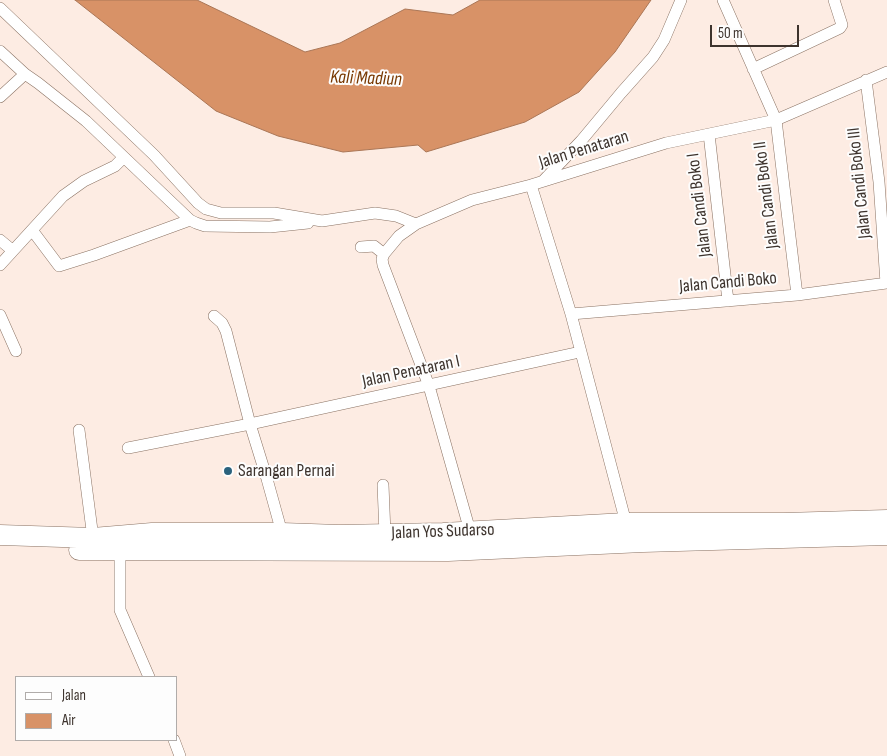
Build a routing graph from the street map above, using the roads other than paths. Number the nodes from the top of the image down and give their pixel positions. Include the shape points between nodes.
1 (681, 0) edge
2 (723, 0) edge
3 (834, 0) edge
4 (0, 8) edge
5 (0, 51) edge
6 (753, 69) junction
7 (887, 72) edge
8 (25, 74) junction
9 (866, 80) junction
10 (0, 98) edge
11 (776, 120) junction
12 (709, 134) junction
13 (123, 158) junction
14 (544, 181) junction
15 (531, 185) junction
16 (190, 220) junction
17 (406, 220) junction
18 (322, 221) junction
19 (32, 230) junction
20 (0, 240) edge
21 (361, 247) dead end
22 (12, 250) junction
23 (384, 254) junction
24 (0, 265) edge
25 (887, 283) edge
26 (797, 295) junction
27 (728, 301) junction
28 (571, 314) junction
29 (0, 315) edge
30 (214, 316) dead end
31 (16, 351) dead end
32 (580, 352) junction
33 (429, 386) junction
34 (250, 424) junction
35 (79, 430) dead end
36 (128, 448) dead end
37 (383, 485) dead end
38 (887, 520) edge
39 (626, 524) junction
40 (785, 530) junction
41 (470, 531) junction
42 (282, 533) junction
43 (0, 534) edge
44 (385, 534) junction
45 (887, 535) edge
46 (93, 538) junction
47 (152, 542) junction
48 (0, 548) edge
49 (120, 552) junction
50 (149, 676) edge
51 (174, 741) edge
52 (180, 756) edge

1 - 14 street via 653,57
2 - 6 street
3 - 6 street via 842,25 840,28
4 - 18 street via 134,135 206,210 274,213
5 - 8 street
6 - 11 street
7 - 9 street, Jalan Penataran
8 - 10 street
8 - 13 street via 86,122
9 - 11 street, Jalan Penataran
9 - 25 street, Jalan Candi Boko III
11 - 12 street, Jalan Penataran
11 - 26 street, Jalan Candi Boko II
12 - 14 street, Jalan Penataran via 666,143
12 - 27 street, Jalan Candi Boko I
13 - 16 street
13 - 19 street via 63,196
14 - 15 street, Jalan Penataran
15 - 17 street
15 - 28 street, Jalan Penataran
16 - 18 street via 205,226 270,227
16 - 19 street via 60,266
17 - 18 street via 375,213
17 - 23 street via 399,236
19 - 22 street
20 - 22 street
21 - 23 street via 374,246
22 - 24 street
23 - 33 street via 383,265
25 - 26 street, Jalan Candi Boko
26 - 27 street, Jalan Candi Boko
27 - 28 street, Jalan Candi Boko
28 - 32 street, Jalan Penataran
29 - 31 street
30 - 34 street via 226,332
32 - 33 street, Jalan Penataran I
32 - 39 street, Jalan Penataran
33 - 34 street, Jalan Penataran I
33 - 41 street
34 - 36 street, Jalan Penataran I
34 - 42 street
35 - 46 street
37 - 44 street
38 - 40 highway, Jalan Yos Sudarso
39 - 40 highway, Jalan Yos Sudarso
39 - 41 highway, Jalan Yos Sudarso
40 - 45 highway, Jalan Yos Sudarso
40 - 47 highway, Jalan Yos Sudarso via 642,542 448,551
41 - 44 highway, Jalan Yos Sudarso
42 - 44 highway, Jalan Yos Sudarso
42 - 47 highway, Jalan Yos Sudarso
43 - 46 highway, Jalan Yos Sudarso
46 - 47 highway, Jalan Yos Sudarso
47 - 49 highway, Jalan Yos Sudarso
48 - 49 highway, Jalan Yos Sudarso
49 - 50 street via 120,610
51 - 52 street

